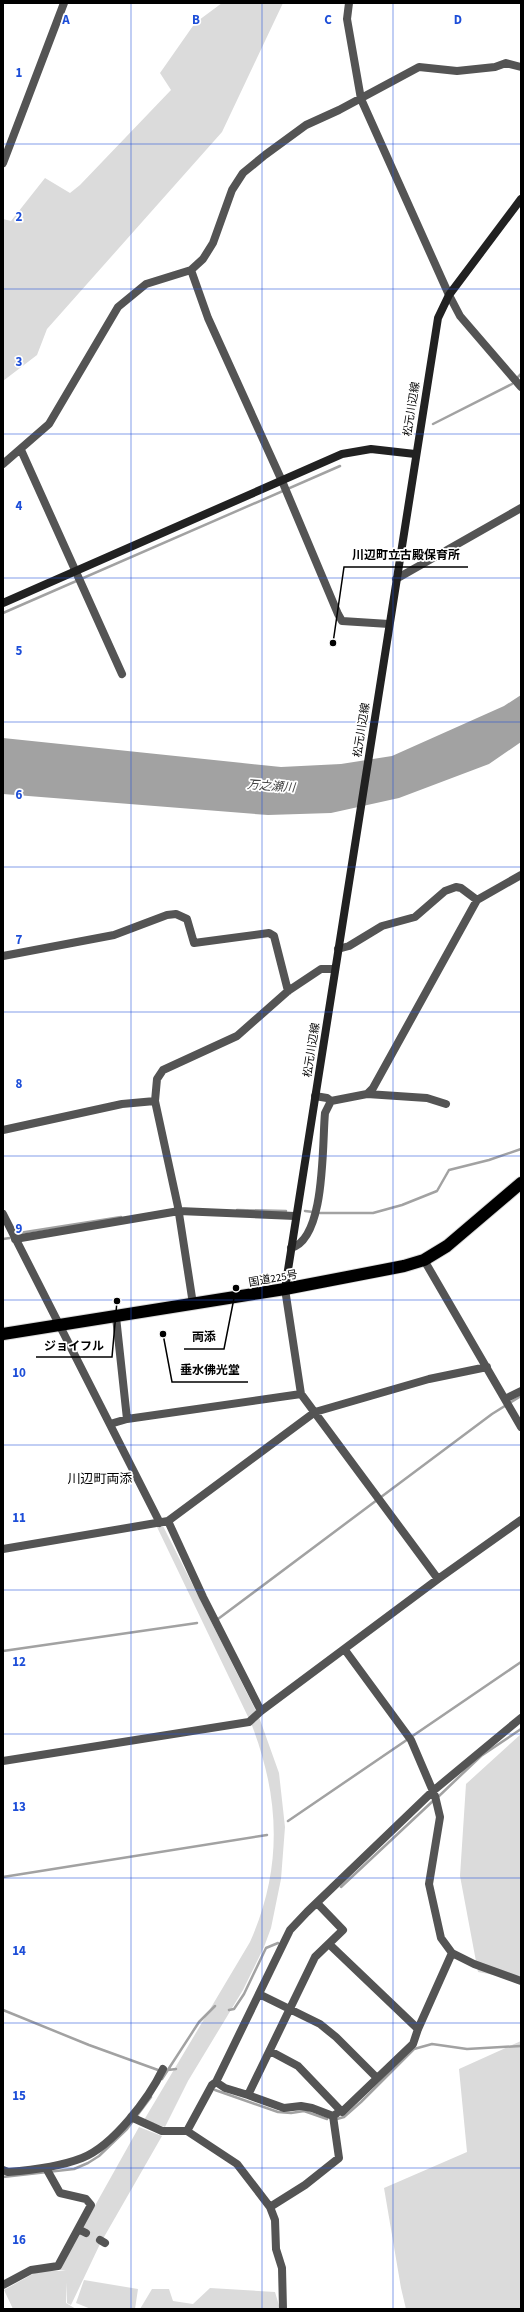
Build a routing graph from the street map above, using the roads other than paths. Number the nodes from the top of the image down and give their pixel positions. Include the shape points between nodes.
1 (64, 3) edge
2 (349, 3) edge
3 (521, 67) edge
4 (361, 99) junction
5 (3, 163) edge
6 (521, 199) edge
7 (191, 270) junction
8 (448, 296) junction
9 (521, 387) edge
10 (21, 450) junction
11 (415, 454) junction
12 (3, 464) edge
13 (284, 486) junction
14 (521, 508) edge
15 (78, 577) junction
16 (396, 579) junction
17 (3, 603) edge
18 (389, 624) junction
19 (122, 674) dead end
20 (521, 875) edge
21 (477, 900) junction
22 (338, 949) junction
23 (3, 956) edge
24 (335, 969) junction
25 (288, 991) junction
26 (367, 1094) junction
27 (315, 1096) junction
28 (155, 1101) junction
29 (331, 1101) junction
30 (446, 1104) dead end
31 (3, 1130) edge
32 (521, 1183) edge
33 (179, 1209) junction
34 (3, 1214) edge
35 (295, 1216) junction
36 (15, 1239) junction
37 (291, 1248) junction
38 (424, 1260) junction
39 (285, 1289) junction
40 (193, 1304) junction
41 (116, 1317) junction
42 (59, 1325) junction
43 (3, 1334) edge
44 (487, 1367) junction
45 (521, 1391) edge
46 (301, 1394) junction
47 (507, 1402) junction
48 (315, 1412) junction
49 (127, 1419) junction
50 (110, 1424) junction
51 (521, 1427) edge
52 (521, 1520) edge
53 (164, 1522) junction
54 (3, 1549) edge
55 (438, 1579) junction
56 (345, 1650) junction
57 (261, 1710) junction
58 (521, 1718) edge
59 (3, 1761) edge
60 (435, 1796) junction
61 (317, 1903) junction
62 (329, 1944) junction
63 (452, 1952) junction
64 (521, 1981) edge
65 (259, 1994) junction
66 (291, 2010) junction
67 (418, 2029) junction
68 (270, 2051) junction
69 (163, 2069) dead end
70 (377, 2078) junction
71 (216, 2082) junction
72 (248, 2095) junction
73 (342, 2112) junction
74 (333, 2116) junction
75 (135, 2119) junction
76 (187, 2131) junction
77 (3, 2170) edge
78 (47, 2171) junction
79 (270, 2207) junction
80 (78, 2229) junction
81 (86, 2233) tunnel mouth
82 (3, 2285) edge
83 (283, 2309) edge

1 - 5 street
2 - 4 street via 346,19
3 - 4 street via 506,63 495,67 457,71 419,67
4 - 7 street via 306,125 243,173 232,190 213,243 203,259
4 - 8 street
6 - 8 main road, 松元川辺線
7 - 10 street via 146,284 118,307 49,424
7 - 13 street via 208,318
8 - 9 street via 460,316
8 - 11 main road, 松元川辺線 via 436,323
10 - 12 street
10 - 15 street
11 - 13 main road via 383,450 360,450 342,454
11 - 16 main road, 松元川辺線
13 - 15 main road
13 - 18 street via 342,621
14 - 16 street
15 - 17 main road
15 - 19 street
16 - 18 main road, 松元川辺線
18 - 22 main road, 松元川辺線
20 - 21 street
21 - 22 street via 461,888 451,888 415,917 382,926 349,946
21 - 26 street
22 - 24 main road, 松元川辺線
23 - 25 street via 114,935 176,914 187,920 194,944 269,933 274,936
24 - 25 street via 321,969
24 - 27 main road, 松元川辺線
25 - 28 street via 237,1036 163,1070 157,1079
26 - 29 street
26 - 30 street via 427,1098
27 - 29 street
27 - 35 main road, 松元川辺線
28 - 31 street via 122,1104
28 - 33 street
29 - 37 street via 324,1114 318,1208 304,1239 298,1247
32 - 38 highway, 国道225号 via 447,1246
33 - 35 street
33 - 36 street
33 - 40 street
34 - 36 street
35 - 37 main road, 松元川辺線
36 - 42 street
37 - 39 main road, 松元川辺線
38 - 39 highway, 国道225号
38 - 44 street
39 - 40 highway, 国道225号
39 - 46 street
40 - 41 highway, 国道225号
41 - 42 highway, 国道225号
41 - 49 street
42 - 43 highway, 国道225号
42 - 50 street
44 - 47 street
44 - 48 street via 429,1379
45 - 47 street
46 - 48 street
46 - 49 street
47 - 51 street
48 - 53 street
48 - 55 street
49 - 50 street
50 - 53 street
52 - 55 street
53 - 54 street
53 - 57 street
55 - 56 street
56 - 57 street
56 - 60 street via 409,1738
57 - 59 street via 249,1722
58 - 60 street
60 - 61 street
60 - 63 street via 440,1817 429,1884 441,1938
61 - 62 street via 343,1930
61 - 65 street via 290,1930
62 - 66 street via 315,1957
62 - 67 street
63 - 64 street via 474,1964
63 - 67 street
65 - 66 street
65 - 71 street
66 - 68 street
66 - 70 street via 320,2024
67 - 70 street via 414,2044
68 - 72 street
68 - 73 street via 298,2066
69 - 75 street
70 - 73 street
71 - 72 street via 225,2088
71 - 76 street
72 - 74 street via 284,2108 301,2106
73 - 74 street
74 - 79 street via 339,2158 305,2185
75 - 76 street via 162,2131
75 - 78 street via 95,2151
76 - 79 street via 237,2164
77 - 78 street
78 - 80 street via 60,2193 86,2199 92,2205
79 - 83 street via 274,2220 276,2249 282,2268
80 - 81 street
80 - 82 street via 58,2266 31,2270

